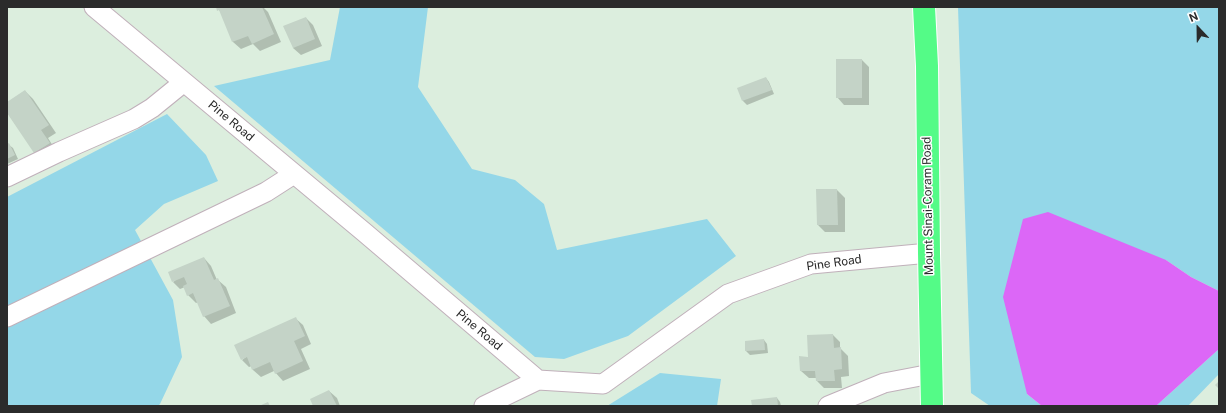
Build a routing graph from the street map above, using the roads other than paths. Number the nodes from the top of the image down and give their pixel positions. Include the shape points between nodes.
1 (94, 7) edge
2 (924, 7) edge
3 (184, 82) junction
4 (294, 174) junction
5 (7, 177) edge
6 (928, 253) junction
7 (7, 317) edge
8 (931, 374) junction
9 (538, 380) junction
10 (484, 406) edge
11 (828, 406) edge
12 (932, 406) edge

1 - 3 street, Pine Road
2 - 6 main road, Mount Sinai-Coram Road via 927,66
3 - 4 street, Pine Road
3 - 5 street via 134,119
4 - 7 street via 266,192
4 - 9 street, Pine Road
6 - 8 main road, Mount Sinai-Coram Road
6 - 9 street, Pine Road via 811,264 728,294 603,384
8 - 11 street via 884,383
8 - 12 main road, Mount Sinai-Coram Road
9 - 10 street

